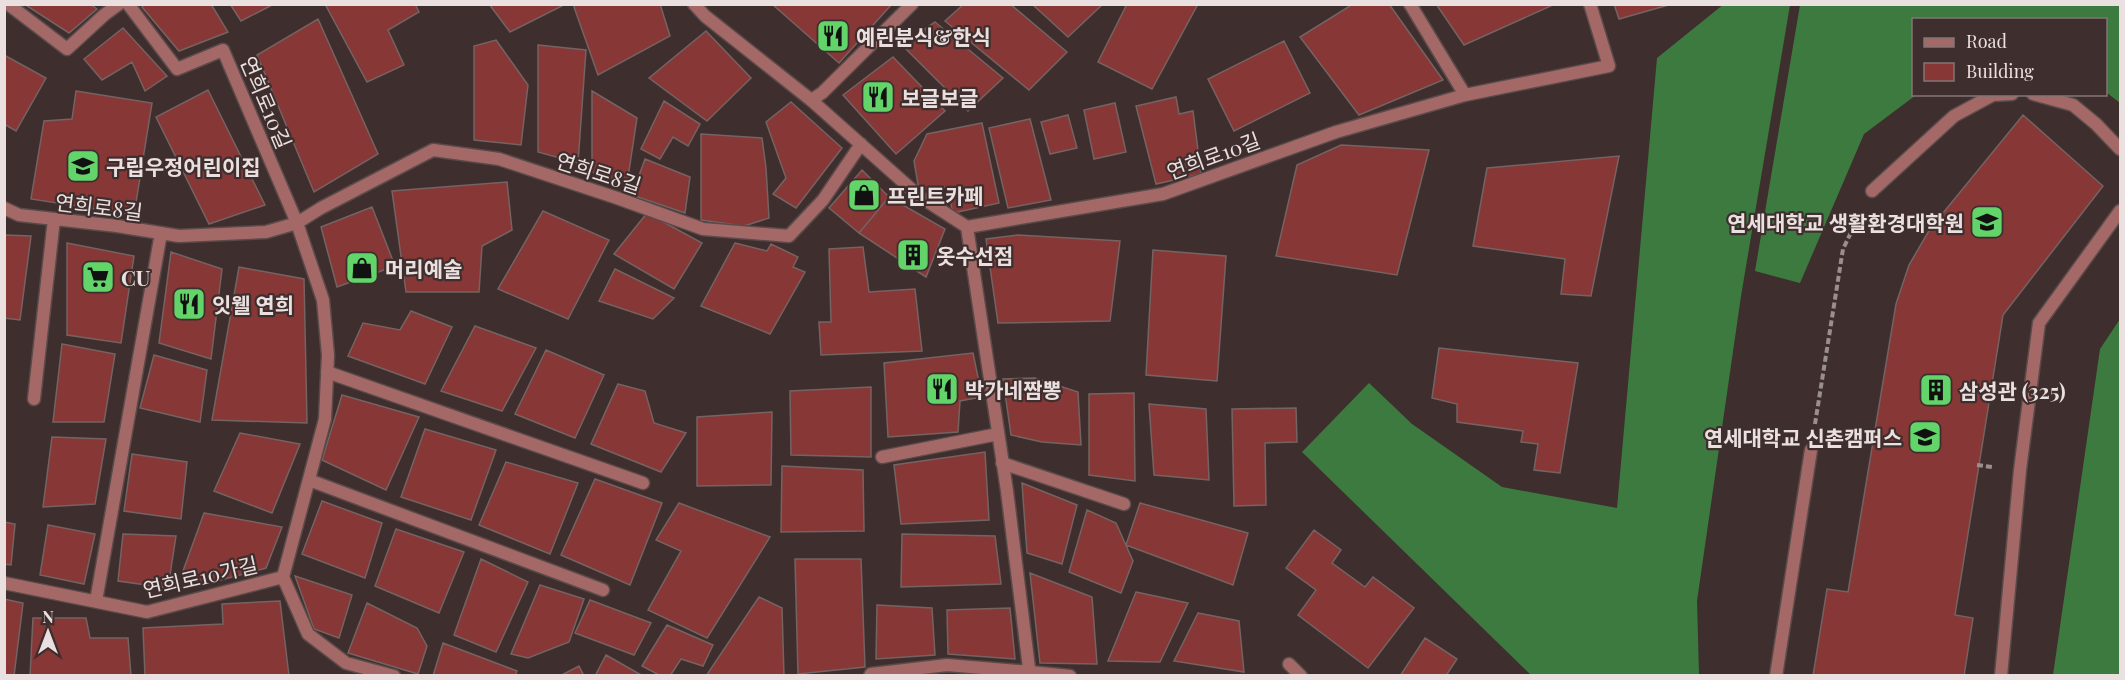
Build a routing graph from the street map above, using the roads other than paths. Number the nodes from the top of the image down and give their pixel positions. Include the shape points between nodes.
1 (8, 4) edge
2 (119, 4) edge
3 (128, 4) edge
4 (694, 4) edge
5 (912, 4) edge
6 (1410, 4) edge
7 (1590, 4) edge
8 (1465, 95) junction
9 (1992, 96) edge
10 (2040, 96) edge
11 (812, 100) junction
12 (861, 144) junction
13 (2121, 149) edge
14 (1872, 191) road end
15 (4, 208) edge
16 (2121, 211) edge
17 (54, 219) junction
18 (297, 223) junction
19 (967, 227) junction
20 (161, 233) junction
21 (327, 372) junction
22 (34, 399) dead end
23 (998, 435) junction
24 (1811, 450) dead end
25 (882, 457) dead end
26 (1002, 463) junction
27 (309, 480) junction
28 (643, 483) dead end
29 (1124, 504) dead end
30 (283, 577) junction
31 (4, 583) edge
32 (603, 590) dead end
33 (96, 601) junction
34 (1289, 664) dead end
35 (1030, 674) edge
36 (394, 675) edge
37 (870, 675) edge
38 (1070, 675) edge
39 (1301, 675) edge
40 (1776, 675) edge
41 (2001, 675) edge

1 - 2 street via 67,49
3 - 18 street, 연희로10길 via 177,69 223,50
4 - 11 street
5 - 11 street
6 - 8 street
7 - 8 street, 연희로10길 via 1609,66
8 - 19 street, 연희로10길 via 1336,132 1163,194
9 - 14 street via 1954,116
10 - 13 street via 2073,105
11 - 12 street
12 - 18 street, 연희로8길 via 823,200 789,236 703,229 499,159 433,150
12 - 19 street via 920,196
15 - 17 street, 연희로8길 via 19,216
16 - 41 street via 2039,323 2020,470
17 - 20 street, 연희로8길
17 - 22 street
18 - 20 street, 연희로8길 via 266,232 179,236
18 - 21 street via 323,300
19 - 23 street
20 - 33 street
21 - 27 street via 325,419
21 - 28 street
23 - 25 street
23 - 26 street
24 - 40 street
26 - 29 street
26 - 35 street
27 - 30 street
27 - 32 street
30 - 33 street, 연희로10가길 via 147,612
30 - 36 street, 연희로10가길 via 308,634 346,663
31 - 33 street, 연희로10가길
34 - 39 street
35 - 37 street via 947,665
35 - 38 street

